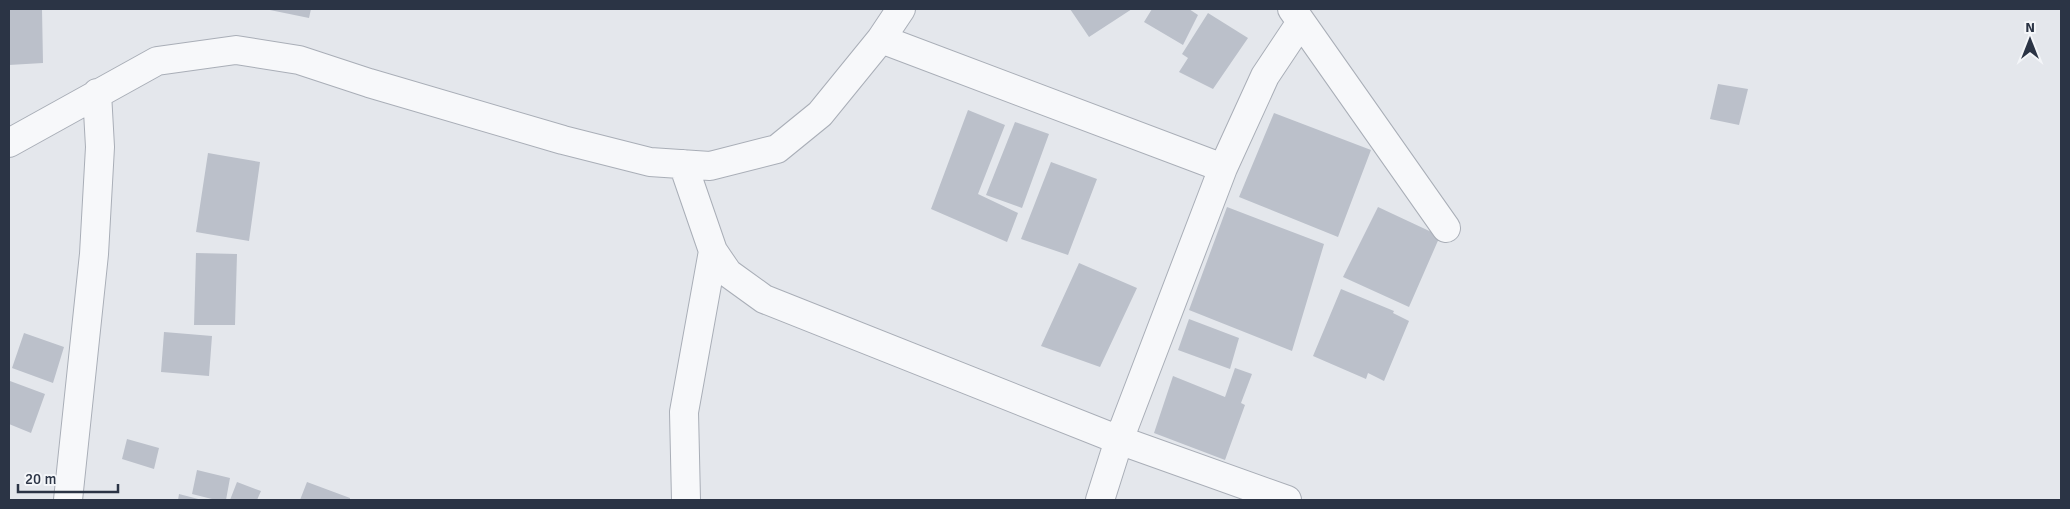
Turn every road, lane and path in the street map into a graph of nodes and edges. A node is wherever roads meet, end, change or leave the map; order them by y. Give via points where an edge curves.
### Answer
1 (901, 9) edge
2 (1297, 16) edge
3 (881, 40) junction
4 (97, 93) junction
5 (9, 143) edge
6 (683, 164) junction
7 (1223, 168) junction
8 (1446, 228) dead end
9 (713, 251) junction
10 (1119, 440) junction
11 (68, 500) edge
12 (686, 500) edge
13 (1100, 500) edge
14 (1287, 500) edge

1 - 3 street
2 - 7 street via 1265,76
2 - 8 street
3 - 6 street via 820,114 777,149 710,166
3 - 7 street
4 - 5 street
4 - 6 street via 157,61 236,50 299,60 564,140 650,162
4 - 11 street via 100,148 94,254
6 - 9 street
7 - 10 street
9 - 10 street via 728,273 764,299
9 - 12 street via 684,412
10 - 13 street
10 - 14 street

